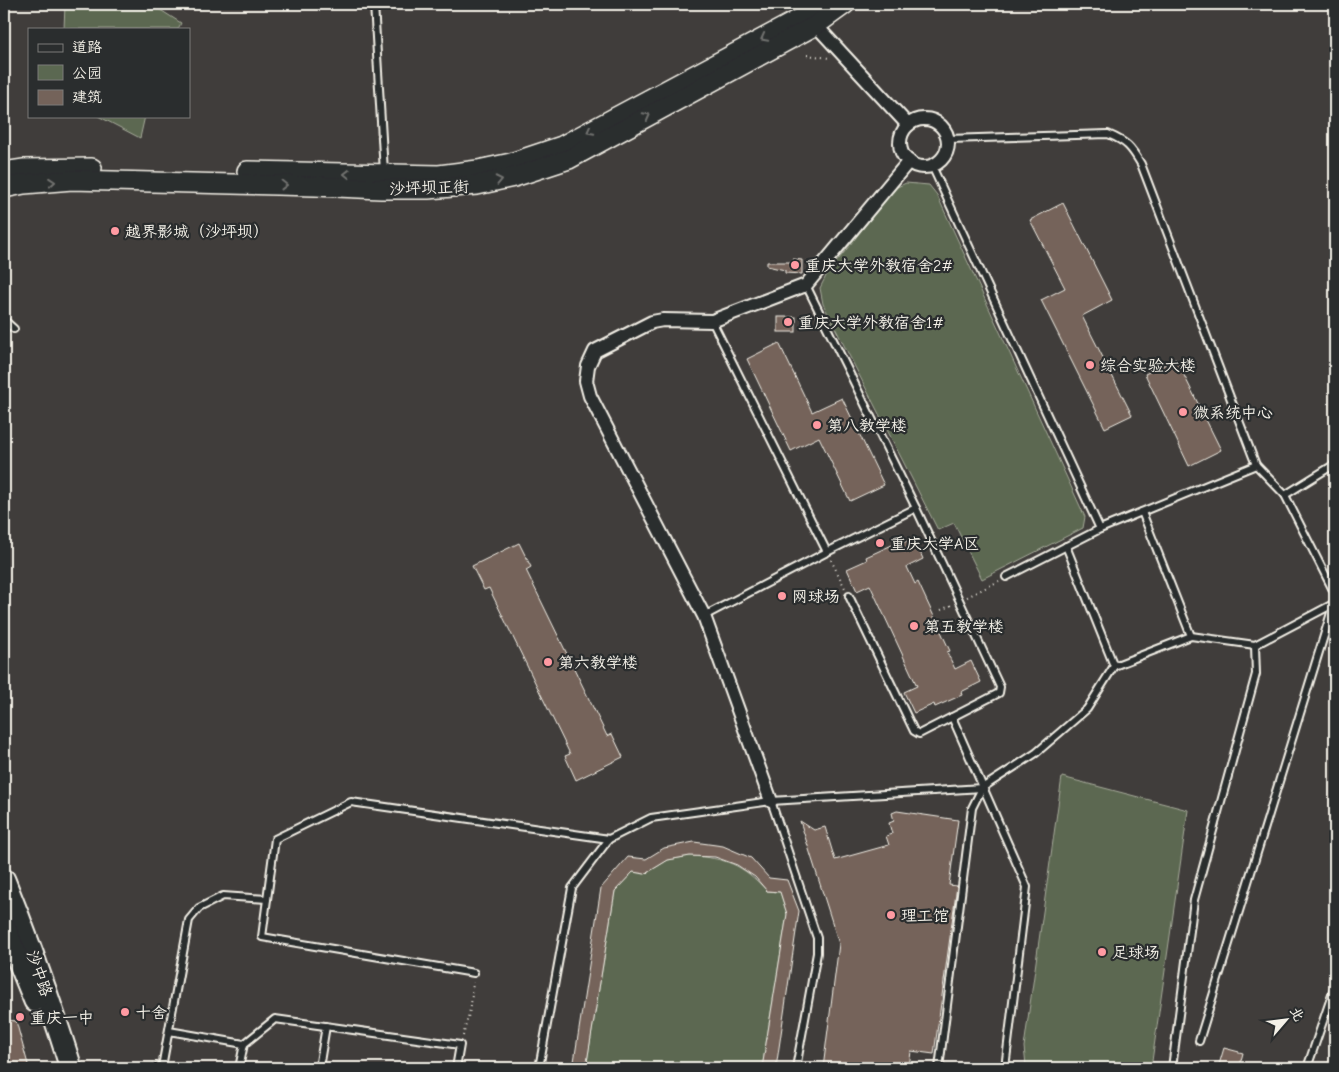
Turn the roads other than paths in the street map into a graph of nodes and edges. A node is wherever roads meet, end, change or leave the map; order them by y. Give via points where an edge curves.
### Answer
1 (374, 4) edge
2 (823, 4) edge
3 (845, 4) edge
4 (812, 20) junction
5 (908, 125) junction
6 (948, 139) junction
7 (908, 161) junction
8 (932, 166) junction
9 (4, 172) edge
10 (384, 174) junction
11 (4, 188) edge
12 (806, 285) junction
13 (4, 320) edge
14 (712, 320) junction
15 (14, 328) dead end
16 (1335, 464) edge
17 (1256, 465) junction
18 (1285, 495) junction
19 (916, 508) junction
20 (1142, 512) junction
21 (1100, 529) junction
22 (1066, 546) junction
23 (827, 552) junction
24 (1006, 578) road end
25 (1335, 594) edge
26 (849, 596) road end
27 (1335, 602) edge
28 (704, 616) junction
29 (1191, 636) junction
30 (1255, 645) junction
31 (1114, 666) junction
32 (952, 718) junction
33 (982, 788) junction
34 (771, 801) junction
35 (609, 839) junction
36 (4, 880) edge
37 (267, 899) junction
38 (4, 925) edge
39 (474, 973) road end
40 (1335, 986) edge
41 (326, 1026) junction
42 (169, 1031) junction
43 (1199, 1041) dead end
44 (244, 1044) junction
45 (56, 1068) edge
46 (71, 1068) edge
47 (155, 1068) edge
48 (240, 1068) edge
49 (319, 1068) edge
50 (456, 1068) edge
51 (538, 1068) edge
52 (796, 1068) edge
53 (939, 1068) edge
54 (1005, 1068) edge
55 (1172, 1068) edge
56 (1307, 1068) edge

1 - 10 lane
2 - 4 main road
3 - 4 main road
4 - 5 street
4 -> 10 main road, 沙坪坝正街 via 562,146 478,170 439,175
11 -> 4 main road, 沙坪坝正街 via 72,180 382,189 477,185 569,159
5 - 6 street via 929,119 942,126
5 - 7 street via 900,139 900,147
6 - 8 street via 945,156
6 - 17 lane via 1108,134 1123,140 1141,164
7 - 8 street via 916,166
7 - 12 street
8 - 21 lane
10 -> 9 main road, 沙坪坝正街 via 73,168
12 - 14 street
12 - 19 lane
13 - 15 lane
14 - 23 lane
14 - 28 street via 652,322 595,351 586,381 590,396
16 - 18 lane
17 - 18 lane
17 - 20 lane
18 - 25 lane
19 - 23 lane
19 - 32 lane via 1000,688 996,696
20 - 21 lane
20 - 29 lane
21 - 22 lane
22 - 24 lane
22 - 31 lane
23 - 28 lane
26 - 32 lane via 914,731 919,734
27 - 30 lane
27 - 43 lane
28 - 34 street
29 - 30 lane
29 - 31 lane
30 - 55 lane via 1256,674 1194,900
31 - 33 lane via 1087,710 1036,753
32 - 33 lane
33 - 34 lane
33 - 53 lane via 972,808
33 - 54 lane via 1026,887
34 - 35 lane via 651,818
34 - 52 lane via 817,938
35 - 37 lane via 351,802 275,839
35 - 51 lane via 572,888
36 - 46 main road, 沙中路
37 - 39 lane via 262,937
37 - 42 lane via 223,896 199,908 189,920
38 - 45 main road, 沙中路 via 32,992
40 - 56 lane
41 - 44 lane via 275,1019
41 - 49 lane
41 - 50 lane via 460,1045
42 - 44 lane
42 - 47 lane via 162,1067
44 - 48 lane

